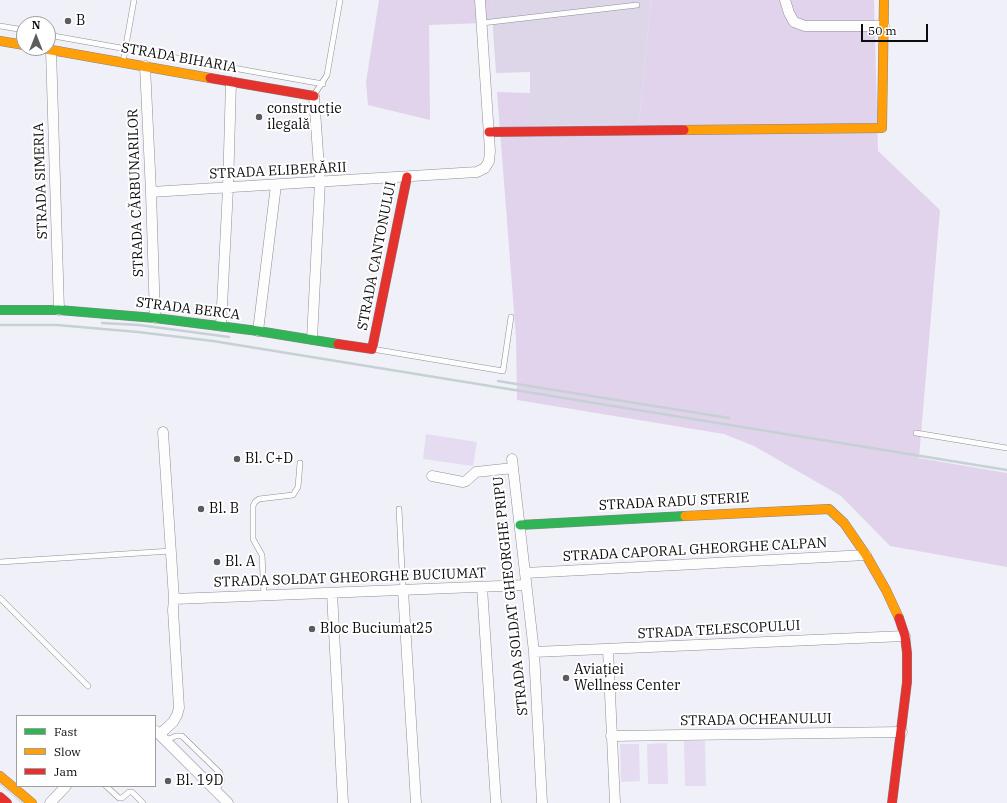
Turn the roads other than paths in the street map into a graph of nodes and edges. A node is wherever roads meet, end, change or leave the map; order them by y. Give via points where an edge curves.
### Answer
1 (134, 0) edge
2 (333, 0) edge
3 (480, 0) edge
4 (785, 0) edge
5 (884, 0) edge
6 (340, 1) edge
7 (637, 6) dead end
8 (482, 22) junction
9 (0, 26) edge
10 (884, 26) junction
11 (16, 29) edge
12 (56, 35) edge
13 (0, 41) edge
14 (16, 44) edge
15 (126, 48) junction
16 (56, 51) edge
17 (51, 56) edge
18 (123, 63) junction
19 (145, 66) junction
20 (231, 82) junction
21 (323, 84) junction
22 (314, 96) junction
23 (489, 132) junction
24 (407, 177) junction
25 (320, 182) junction
26 (276, 185) junction
27 (228, 188) junction
28 (151, 192) junction
29 (0, 310) edge
30 (59, 310) junction
31 (511, 317) dead end
32 (155, 318) junction
33 (221, 326) junction
34 (258, 331) junction
35 (312, 339) junction
36 (372, 349) junction
37 (163, 432) dead end
38 (916, 433) dead end
39 (1007, 448) edge
40 (300, 463) dead end
41 (432, 476) dead end
42 (399, 509) dead end
43 (520, 525) junction
44 (171, 551) junction
45 (866, 554) junction
46 (0, 562) edge
47 (525, 573) junction
48 (526, 585) junction
49 (482, 587) junction
50 (403, 590) junction
51 (332, 593) junction
52 (264, 596) junction
53 (0, 598) edge
54 (174, 599) junction
55 (904, 636) junction
56 (608, 649) junction
57 (534, 652) junction
58 (88, 686) dead end
59 (902, 732) junction
60 (160, 735) edge
61 (611, 736) junction
62 (0, 776) edge
63 (65, 787) edge
64 (107, 787) edge
65 (216, 792) junction
66 (0, 797) edge
67 (7, 803) edge
68 (32, 803) edge
69 (50, 803) edge
70 (143, 803) edge
71 (228, 803) edge
72 (343, 803) edge
73 (416, 803) edge
74 (496, 803) edge
75 (542, 803) edge
76 (615, 803) edge
77 (892, 803) edge

1 - 15 lane
2 - 6 lane
3 - 8 street, STRADA CANTONULUI
4 - 10 street via 794,22 805,26
5 - 10 street
6 - 21 lane via 327,75
7 - 8 lane
8 - 23 street, STRADA CANTONULUI
9 - 11 lane
10 - 23 street via 882,128
12 - 15 lane
13 - 14 street
15 - 18 lane
15 - 21 lane
16 - 18 street, STRADA BIHARIA
17 - 30 street, STRADA SIMERIA
18 - 19 street, STRADA BIHARIA
19 - 20 street, STRADA BIHARIA
19 - 28 street, STRADA CĂRBUNARILOR
20 - 22 street, STRADA BIHARIA
20 - 27 street
21 - 22 lane
22 - 25 street
23 - 24 street, STRADA CANTONULUI via 489,161 485,168 478,172
24 - 25 street, STRADA ELIBERĂRII
24 - 36 street, STRADA CANTONULUI
25 - 26 street, STRADA ELIBERĂRII
25 - 35 street
26 - 27 street, STRADA ELIBERĂRII
26 - 34 street
27 - 28 street, STRADA ELIBERĂRII
27 - 33 street
28 - 32 street, STRADA CĂRBUNARILOR
29 - 30 street, STRADA BERCA
30 - 32 street, STRADA BERCA
31 - 36 lane via 503,371
32 - 33 street, STRADA BERCA
33 - 34 street, STRADA BERCA
34 - 35 street, STRADA BERCA
35 - 36 street, STRADA BERCA
37 - 44 street
38 - 39 lane
40 - 52 lane via 298,487 292,495 259,499 255,502 254,539 262,555
41 - 43 street, STRADA SOLDAT GHEORGHE PRIPU via 463,482 476,472 512,463
42 - 50 lane
43 - 45 street, STRADA RADU STERIE via 829,509 839,516
43 - 47 street, STRADA SOLDAT GHEORGHE PRIPU
44 - 46 lane
44 - 54 street
45 - 47 street, STRADA CAPORAL GHEORGHE CALPAN
45 - 55 street via 898,615
47 - 48 street, STRADA SOLDAT GHEORGHE PRIPU
48 - 49 street, STRADA SOLDAT GHEORGHE BUCIUMAT
48 - 57 street, STRADA SOLDAT GHEORGHE PRIPU
49 - 50 street, STRADA SOLDAT GHEORGHE BUCIUMAT
49 - 74 street
50 - 51 street, STRADA SOLDAT GHEORGHE BUCIUMAT
50 - 73 street
51 - 52 street, STRADA SOLDAT GHEORGHE BUCIUMAT
51 - 72 street
52 - 54 street, STRADA SOLDAT GHEORGHE BUCIUMAT
53 - 58 lane
54 - 60 street via 179,708 173,722
55 - 56 street, STRADA TELESCOPULUI
55 - 59 street via 908,674
56 - 57 street, STRADA TELESCOPULUI
56 - 61 street
57 - 75 street, STRADA SOLDAT GHEORGHE PRIPU
59 - 61 street, STRADA OCHEANULUI
59 - 77 street
60 - 65 street
60 - 65 lane via 182,736 220,773 222,780
61 - 76 street
62 - 68 street
63 - 69 street
64 - 70 lane via 119,798 132,792
65 - 71 street
66 - 67 street

